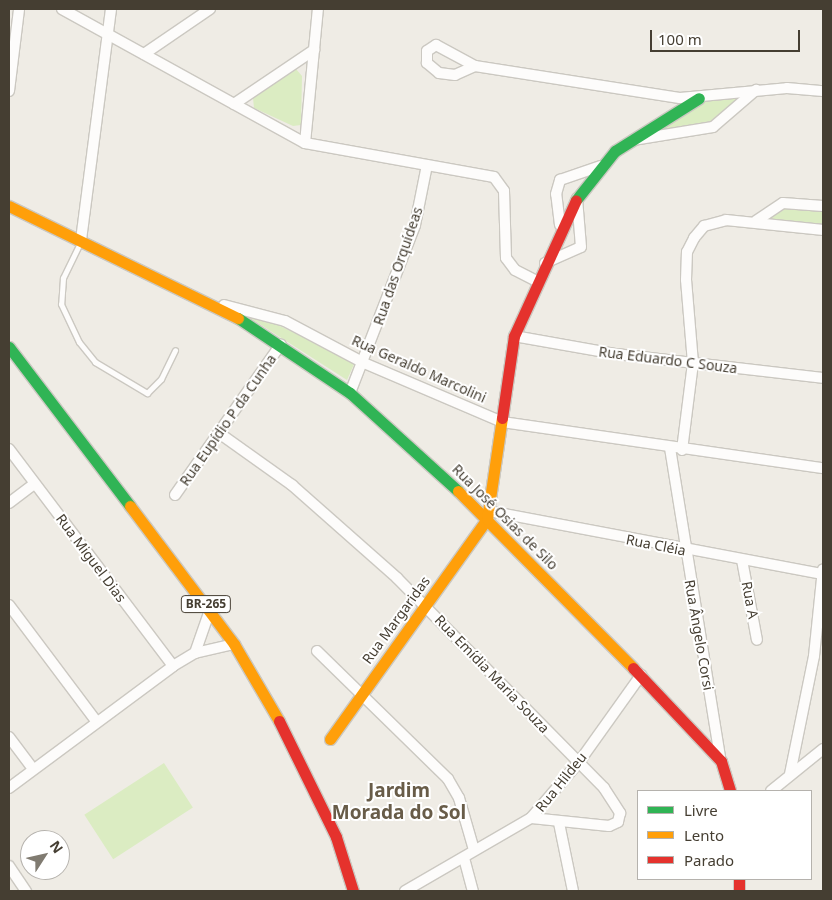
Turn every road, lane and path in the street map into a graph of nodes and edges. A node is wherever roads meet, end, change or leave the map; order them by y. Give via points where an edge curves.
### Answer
1 (19, 9) edge
2 (62, 9) edge
3 (112, 9) edge
4 (210, 9) edge
5 (318, 9) edge
6 (108, 34) junction
7 (314, 50) junction
8 (144, 54) junction
9 (475, 66) dead end
10 (756, 90) junction
11 (9, 91) edge
12 (823, 92) edge
13 (699, 98) junction
14 (234, 104) junction
15 (629, 140) junction
16 (305, 143) junction
17 (427, 166) junction
18 (601, 166) junction
19 (577, 198) junction
20 (9, 206) edge
21 (823, 206) edge
22 (28, 215) junction
23 (9, 216) edge
24 (756, 221) junction
25 (560, 225) junction
26 (823, 230) edge
27 (81, 240) junction
28 (545, 263) junction
29 (535, 280) junction
30 (218, 304) junction
31 (513, 338) junction
32 (281, 344) junction
33 (9, 347) edge
34 (175, 350) dead end
35 (693, 363) junction
36 (364, 364) junction
37 (823, 378) edge
38 (350, 392) junction
39 (502, 422) junction
40 (219, 433) junction
41 (670, 448) junction
42 (9, 449) edge
43 (682, 450) junction
44 (823, 468) edge
45 (34, 484) junction
46 (174, 495) dead end
47 (9, 503) edge
48 (488, 515) junction
49 (685, 551) junction
50 (742, 560) junction
51 (823, 569) edge
52 (823, 574) edge
53 (823, 590) edge
54 (9, 605) edge
55 (426, 606) junction
56 (210, 610) junction
57 (757, 640) dead end
58 (234, 644) junction
59 (317, 651) dead end
60 (195, 653) junction
61 (173, 666) junction
62 (641, 675) junction
63 (363, 693) junction
64 (97, 722) junction
65 (9, 737) edge
66 (330, 739) dead end
67 (823, 749) edge
68 (721, 761) junction
69 (579, 762) junction
70 (33, 769) junction
71 (790, 774) junction
72 (9, 788) edge
73 (730, 790) edge
74 (772, 790) edge
75 (531, 818) junction
76 (559, 823) junction
77 (474, 850) junction
78 (464, 858) junction
79 (9, 866) edge
80 (24, 887) edge
81 (353, 891) edge
82 (405, 891) edge
83 (473, 891) edge
84 (573, 891) edge

1 - 11 street
2 - 6 street
3 - 6 street
4 - 8 street
5 - 7 street
6 - 8 street
6 - 27 street
7 - 14 street
7 - 16 street
8 - 14 street
9 - 13 street
10 - 12 street
10 - 13 street
10 - 15 street via 713,127
13 - 15 main road
14 - 16 street
15 - 18 main road
16 - 17 street
17 - 29 street via 499,180 505,198 506,258 515,270
17 - 36 street, Rua das Orquídeas via 415,225
18 - 19 main road
18 - 25 street via 560,180 556,194
19 - 25 main road
19 - 28 street via 581,246
20 - 22 main road, Rua Geraldo Marcolini
21 - 24 street via 783,203
22 - 23 main road, Rua Geraldo Marcolini
22 - 27 main road, Rua Geraldo Marcolini
24 - 26 street
24 - 35 street via 726,220 704,226 687,252
25 - 28 main road
27 - 30 main road, Rua Geraldo Marcolini
27 - 34 lane via 63,278 62,304 79,342 95,362 148,393 161,380
28 - 29 main road
29 - 31 main road
30 - 32 main road, Rua José Osias de Silo
30 - 36 street, Rua Geraldo Marcolini via 285,321
31 - 35 street, Rua Eduardo C Souza
31 - 39 main road
32 - 38 main road, Rua José Osias de Silo
32 - 40 street, Rua Eupídio P da Cunha
33 - 56 main road, BR-265
35 - 37 street, Rua Eduardo C Souza
35 - 43 street
36 - 38 street, Rua das Orquídeas
36 - 39 street, Rua Geraldo Marcolini
38 - 48 main road, Rua José Osias de Silo
39 - 41 street, Rua Geraldo Marcolini
39 - 48 main road
40 - 46 street, Rua Eupídio P da Cunha
40 - 55 street, Rua Emídia Maria Souza via 292,485
41 - 43 street, Rua Geraldo Marcolini
41 - 49 street, Rua Ângelo Corsi
42 - 45 street, Rua Miguel Dias
43 - 44 street, Rua Geraldo Marcolini
45 - 47 street
45 - 61 street, Rua Miguel Dias
48 - 49 street, Rua Cléia
48 - 55 main road, Rua Margaridas
48 - 62 main road, Rua José Osias de Silo
49 - 50 street, Rua Cléia
49 - 68 street, Rua Ângelo Corsi
50 - 52 street, Rua Cléia
50 - 57 street, Rua A
51 - 52 street
52 - 53 street
53 - 71 street via 814,656
54 - 64 street
55 - 63 main road, Rua Margaridas
55 - 69 street, Rua Emídia Maria Souza
56 - 58 main road, BR-265
56 - 60 street
58 - 60 street
58 - 81 main road, BR-265 via 301,759 336,836
59 - 63 street
60 - 61 street
61 - 64 street
62 - 68 main road, Rua José Osias de Silo
62 - 69 street, Rua Hildeu
63 - 66 main road, Rua Margaridas
63 - 77 street via 455,789
64 - 70 street
65 - 70 street
67 - 71 street
68 - 73 main road, Rua José Osias de Silo
69 - 75 street, Rua Hildeu
69 - 76 street, Rua Emídia Maria Souza via 619,808 618,822 609,826
70 - 72 street
71 - 74 street
75 - 76 street
75 - 77 street, Rua Hildeu
76 - 84 street
77 - 78 street, Rua Hildeu
78 - 82 street, Rua Hildeu
78 - 83 street
79 - 80 street

